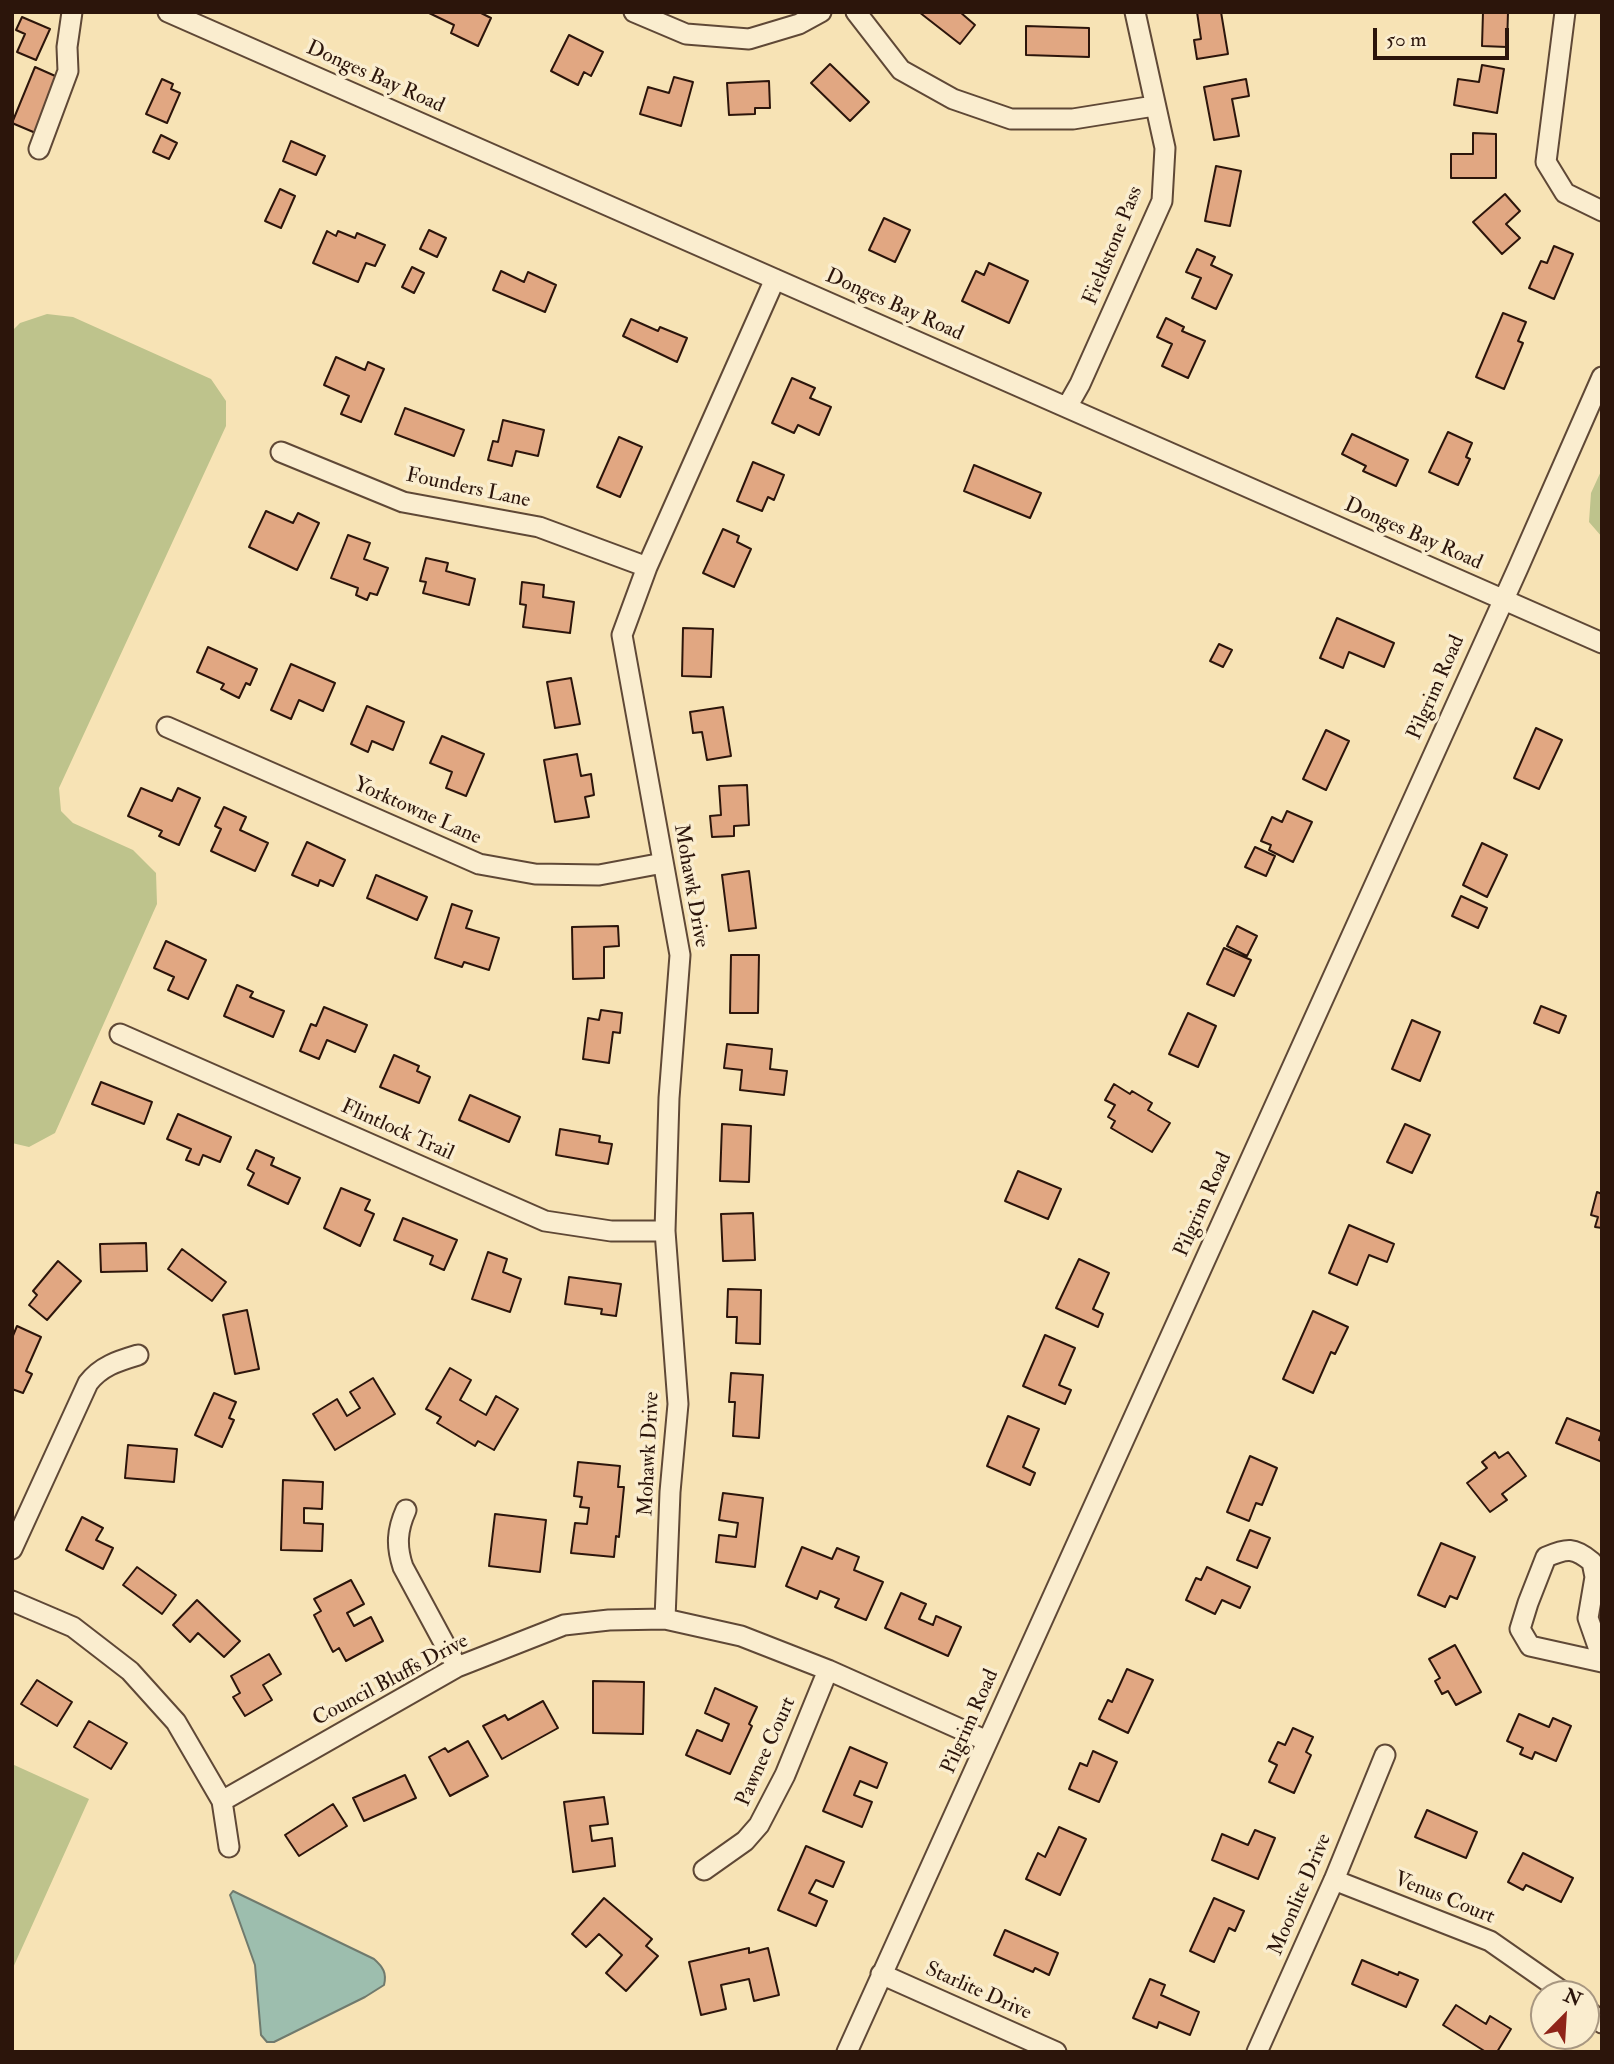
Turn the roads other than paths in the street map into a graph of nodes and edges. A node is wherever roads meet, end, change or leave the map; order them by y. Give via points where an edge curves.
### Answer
1 (72, 12) edge
2 (169, 12) edge
3 (634, 12) edge
4 (821, 12) edge
5 (856, 12) edge
6 (1135, 12) edge
7 (1564, 12) edge
8 (1154, 106) junction
9 (39, 149) dead end
10 (1602, 211) edge
11 (775, 279) junction
12 (1602, 377) edge
13 (1067, 407) junction
14 (281, 452) dead end
15 (647, 567) junction
16 (1503, 599) junction
17 (1602, 643) edge
18 (167, 727) dead end
19 (663, 863) junction
20 (120, 1034) dead end
21 (666, 1231) junction
22 (138, 1355) dead end
23 (406, 1510) dead end
24 (12, 1549) edge
25 (12, 1601) edge
26 (666, 1619) junction
27 (1602, 1660) edge
28 (457, 1667) junction
29 (828, 1670) junction
30 (987, 1741) junction
31 (1385, 1755) dead end
32 (222, 1801) junction
33 (229, 1847) dead end
34 (704, 1870) dead end
35 (1334, 1880) junction
36 (881, 1974) junction
37 (1546, 1980) edge
38 (847, 2052) edge
39 (1056, 2052) edge
40 (1257, 2052) edge

1 - 9 street via 68,71
2 - 11 street, Donges Bay Road
3 - 4 street via 686,34 749,39 799,24
5 - 8 street via 901,70 953,99 1011,119 1073,120
6 - 8 street, Fieldstone Pass
7 - 10 street via 1546,162 1565,193
8 - 13 street, Fieldstone Pass via 1165,148 1162,201
11 - 13 street, Donges Bay Road
11 - 15 street, Mohawk Drive
12 - 16 street, Pilgrim Road
13 - 16 street, Donges Bay Road
14 - 15 street, Founders Lane via 403,502 539,527
15 - 19 street, Mohawk Drive via 622,635
16 - 17 street, Donges Bay Road
16 - 30 street, Pilgrim Road
18 - 19 street, Yorktowne Lane via 479,864 535,874 599,876
19 - 21 street, Mohawk Drive via 680,955 668,1098
20 - 21 street, Flintlock Trail via 545,1221 611,1231
21 - 26 street, Mohawk Drive via 678,1404
22 - 24 street via 104,1367 88,1383
23 - 28 street via 398,1535 403,1567
25 - 32 street via 73,1627 130,1671 176,1722
26 - 28 street, Council Bluffs Drive via 565,1625
26 - 29 street, Council Bluffs Drive via 741,1636
27 - 27 street via 1588,1618 1595,1577 1592,1562 1578,1551 1562,1550 1546,1558 1520,1629 1530,1646
28 - 32 street, Council Bluffs Drive
29 - 30 street, Council Bluffs Drive
29 - 34 street, Pawnee Court via 759,1825 746,1841
30 - 36 street, Pilgrim Road
31 - 35 street, Moonlite Drive
32 - 33 street
35 - 37 street, Venus Court via 1490,1941
35 - 40 street, Moonlite Drive
36 - 38 street, Pilgrim Road
36 - 39 street, Starlite Drive

